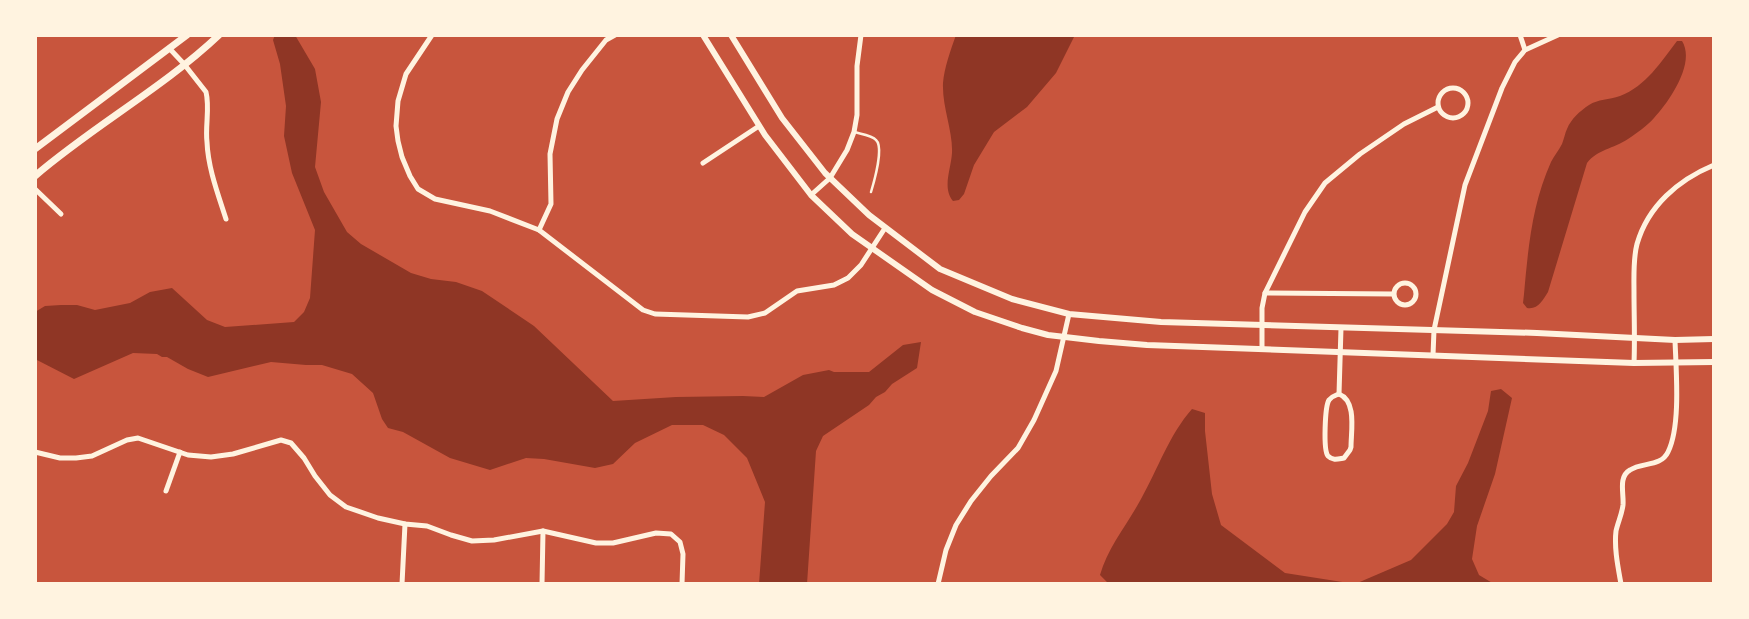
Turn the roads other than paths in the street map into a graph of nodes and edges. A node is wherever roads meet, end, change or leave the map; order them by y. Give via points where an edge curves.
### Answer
1 (187, 35) edge
2 (219, 35) edge
3 (432, 35) edge
4 (615, 35) edge
5 (702, 35) edge
6 (731, 35) edge
7 (860, 35) edge
8 (1520, 35) edge
9 (1558, 35) edge
10 (605, 38) edge
11 (169, 48) junction
12 (1525, 50) junction
13 (184, 64) junction
14 (1438, 107) junction
15 (759, 125) junction
16 (854, 132) junction
17 (35, 149) edge
18 (703, 163) dead end
19 (1714, 165) edge
20 (35, 176) edge
21 (830, 178) junction
22 (35, 189) edge
23 (871, 192) dead end
24 (811, 195) junction
25 (61, 214) dead end
26 (226, 219) dead end
27 (885, 228) junction
28 (539, 230) junction
29 (872, 248) junction
30 (1265, 293) junction
31 (1393, 294) junction
32 (1069, 314) junction
33 (1262, 325) junction
34 (1341, 328) junction
35 (1434, 330) junction
36 (1063, 337) junction
37 (1635, 339) junction
38 (1714, 339) edge
39 (1675, 340) junction
40 (1262, 349) junction
41 (1340, 352) junction
42 (1433, 355) junction
43 (1714, 362) edge
44 (1634, 363) junction
45 (1676, 363) junction
46 (1339, 394) junction
47 (35, 452) edge
48 (180, 452) junction
49 (166, 491) dead end
50 (405, 524) junction
51 (543, 531) junction
52 (402, 584) edge
53 (542, 584) edge
54 (682, 584) edge
55 (938, 584) edge
56 (1621, 584) edge

1 - 11 main road
2 - 13 main road
3 - 28 street via 406,74 398,101 398,141 410,176 418,189 435,199 490,211
4 - 10 street
5 - 15 street
6 - 21 street via 782,118
7 - 16 street
8 - 12 street
9 - 12 street
10 - 28 street via 568,92 557,119 551,153 551,204
11 - 13 street
11 - 17 main road
12 - 35 street via 1502,88 1465,185
13 - 20 main road
13 - 26 street via 208,96 207,148
14 - 14 street via 1444,115 1458,117 1465,112 1467,97 1456,88 1446,90
14 - 30 street via 1404,124 1325,183 1304,212
15 - 18 street
15 - 24 street
16 - 21 street
16 - 23 lane via 879,144
19 - 37 street via 1663,198 1646,220 1634,274
21 - 24 street
21 - 27 street
22 - 25 street
24 - 29 street
27 - 29 street
27 - 32 street via 940,269 1012,299
28 - 29 street via 643,310 655,314 748,317 765,313 797,290 834,285 848,278
29 - 36 street via 932,290 975,312
30 - 31 street
30 - 33 street
31 - 31 street via 1405,306 1416,294 1406,283
32 - 33 street
32 - 36 street
33 - 34 street
33 - 40 street
34 - 35 street
34 - 41 street
35 - 37 street
35 - 42 street
36 - 40 street
36 - 55 street via 1056,371 1034,420 1018,448 990,476 956,525
37 - 39 street
37 - 44 street
38 - 39 street
39 - 45 street
40 - 41 street
41 - 42 street
41 - 46 street
42 - 44 street
43 - 45 street
44 - 45 street
45 - 56 street via 1677,402 1667,456 1630,470 1624,478 1616,540
46 - 46 street via 1330,398 1327,406 1325,451 1334,459 1344,458 1350,450 1350,408
47 - 48 street via 60,458 92,456 138,438
48 - 49 street
48 - 50 street via 211,457 281,440 291,443 330,495 346,507
50 - 51 street via 428,526 472,541
50 - 52 street
51 - 53 street
51 - 54 street via 596,543 671,534 680,542 683,554

